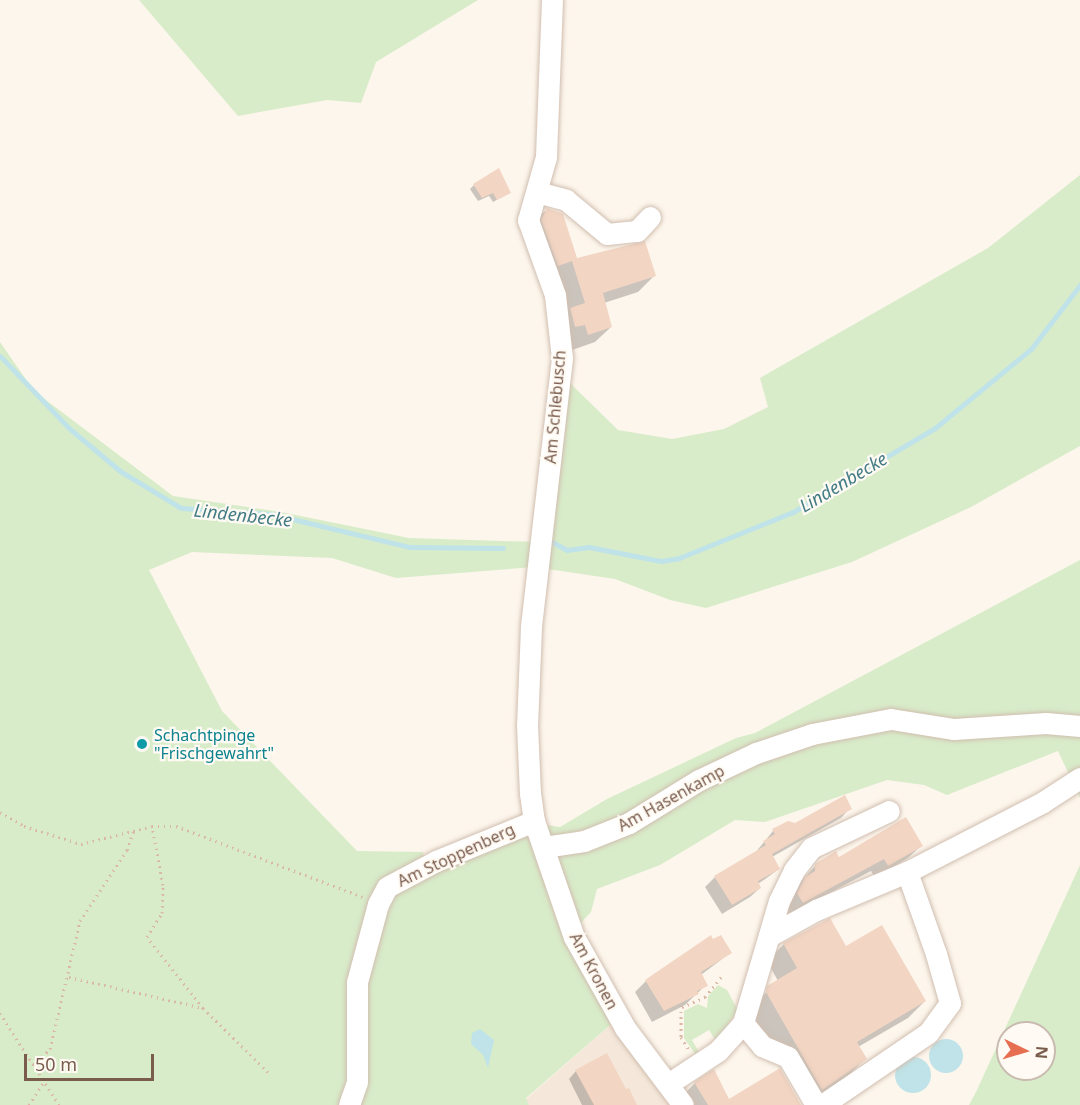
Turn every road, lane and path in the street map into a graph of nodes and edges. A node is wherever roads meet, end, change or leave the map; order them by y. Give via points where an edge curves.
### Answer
1 (552, 0) edge
2 (537, 192) junction
3 (650, 217) dead end
4 (1080, 726) edge
5 (1080, 778) edge
6 (890, 811) dead end
7 (0, 812) edge
8 (534, 821) junction
9 (152, 826) junction
10 (134, 830) junction
11 (544, 847) junction
12 (907, 872) junction
13 (378, 904) junction
14 (770, 936) junction
15 (723, 975) dead end
16 (69, 977) junction
17 (203, 1008) junction
18 (0, 1013) edge
19 (743, 1023) junction
20 (698, 1064) junction
21 (33, 1065) junction
22 (271, 1075) dead end
23 (44, 1082) junction
24 (668, 1084) junction
25 (29, 1105) edge
26 (60, 1105) edge
27 (349, 1105) edge
28 (683, 1105) edge
29 (816, 1105) edge
30 (822, 1105) edge

1 - 2 street, Am Schlebusch via 547,149
2 - 3 street via 566,200 607,234 637,231
2 - 8 street, Am Schlebusch via 529,209 529,231 555,295 562,358 531,627 526,725
4 - 11 street, Am Hasenkamp via 1046,723 954,729 891,719 823,732 756,753 708,775 629,823 584,841
5 - 12 street via 1043,802
6 - 14 street via 811,848 794,870 779,901
7 - 10 path via 24,826 81,844
8 - 11 street, Am Kronen
8 - 13 street, Am Stoppenberg via 400,879 387,887
9 - 10 path
9 - 13 path via 176,826 210,837
9 - 17 path via 163,885 162,913 147,937
10 - 16 path via 127,850 80,921
11 - 24 street, Am Kronen via 574,937 625,1028
12 - 14 street via 825,906
12 - 30 street via 950,1003 928,1033
13 - 27 street, Am Stoppenberg via 357,982 357,1082
14 - 19 street
15 - 20 path via 705,997 681,1006 681,1037
16 - 17 path
16 - 21 path via 50,1049
17 - 22 path
18 - 21 path
19 - 20 street via 718,1051
19 - 29 street via 762,1046 788,1057
20 - 24 street
21 - 23 path
23 - 25 path
23 - 26 path
24 - 28 street, Am Kronen

